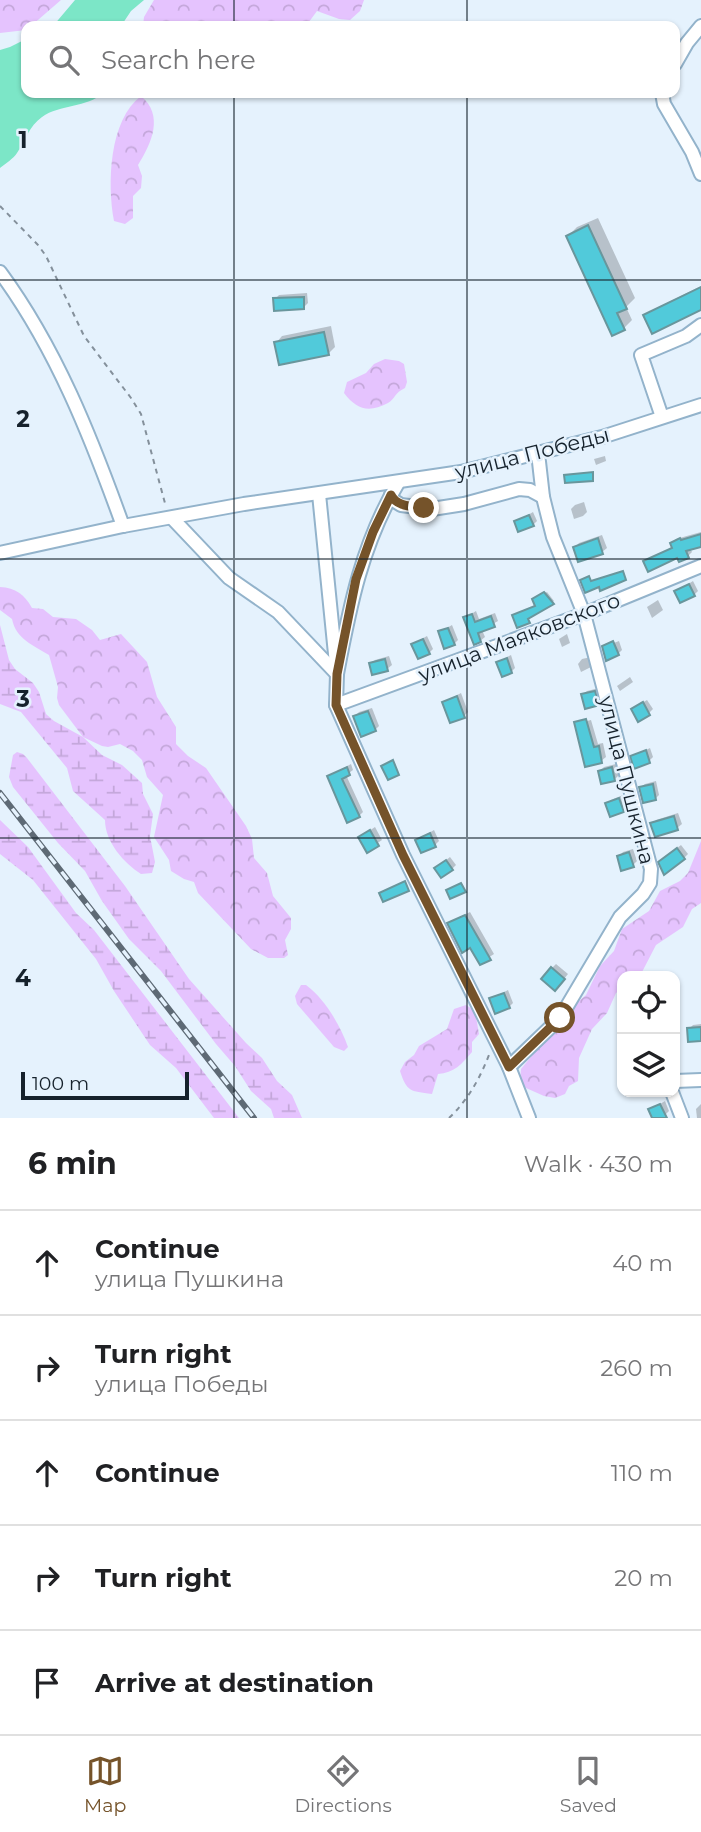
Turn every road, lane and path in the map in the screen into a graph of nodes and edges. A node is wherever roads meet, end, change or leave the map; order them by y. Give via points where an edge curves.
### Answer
1 (701, 26) edge
2 (680, 55) edge
3 (663, 98) edge
4 (701, 174) edge
5 (0, 206) edge
6 (0, 272) edge
7 (701, 325) edge
8 (701, 405) edge
9 (662, 417) junction
10 (538, 453) junction
11 (398, 482) junction
12 (319, 494) junction
13 (391, 495) junction
14 (543, 498) junction
15 (172, 518) junction
16 (123, 526) junction
17 (0, 553) edge
18 (701, 566) edge
19 (584, 614) junction
20 (337, 674) junction
21 (336, 705) junction
22 (495, 1040) junction
23 (509, 1067) junction
24 (701, 1080) edge
25 (680, 1081) edge
26 (674, 1097) edge
27 (449, 1118) edge
28 (529, 1118) edge
29 (682, 1118) edge

1 - 2 street
3 - 4 street
5 - 15 path via 46,256 84,336 141,414
6 - 16 street via 54,358 96,451
7 - 9 street via 641,355
8 - 9 street, улица Победы
9 - 10 street, улица Победы
10 - 11 street, улица Победы
10 - 14 street, улица Пушкина
11 - 12 street, улица Победы
11 - 13 street
12 - 15 street, улица Победы
12 - 20 street
13 - 14 street via 401,505 432,509 519,489 530,489
13 - 20 street via 356,579
14 - 19 street, улица Пушкина via 553,537
15 - 16 street, улица Победы
15 - 20 street via 229,578 278,612
16 - 17 street, улица Победы
18 - 19 street, улица Маяковского
19 - 21 street, улица Маяковского
19 - 23 street, улица Пушкина via 652,869 650,883 620,917 560,1018
20 - 21 street
21 - 22 street via 403,855
22 - 23 street
22 - 27 path via 481,1077
23 - 28 street
24 - 25 street
26 - 29 street

